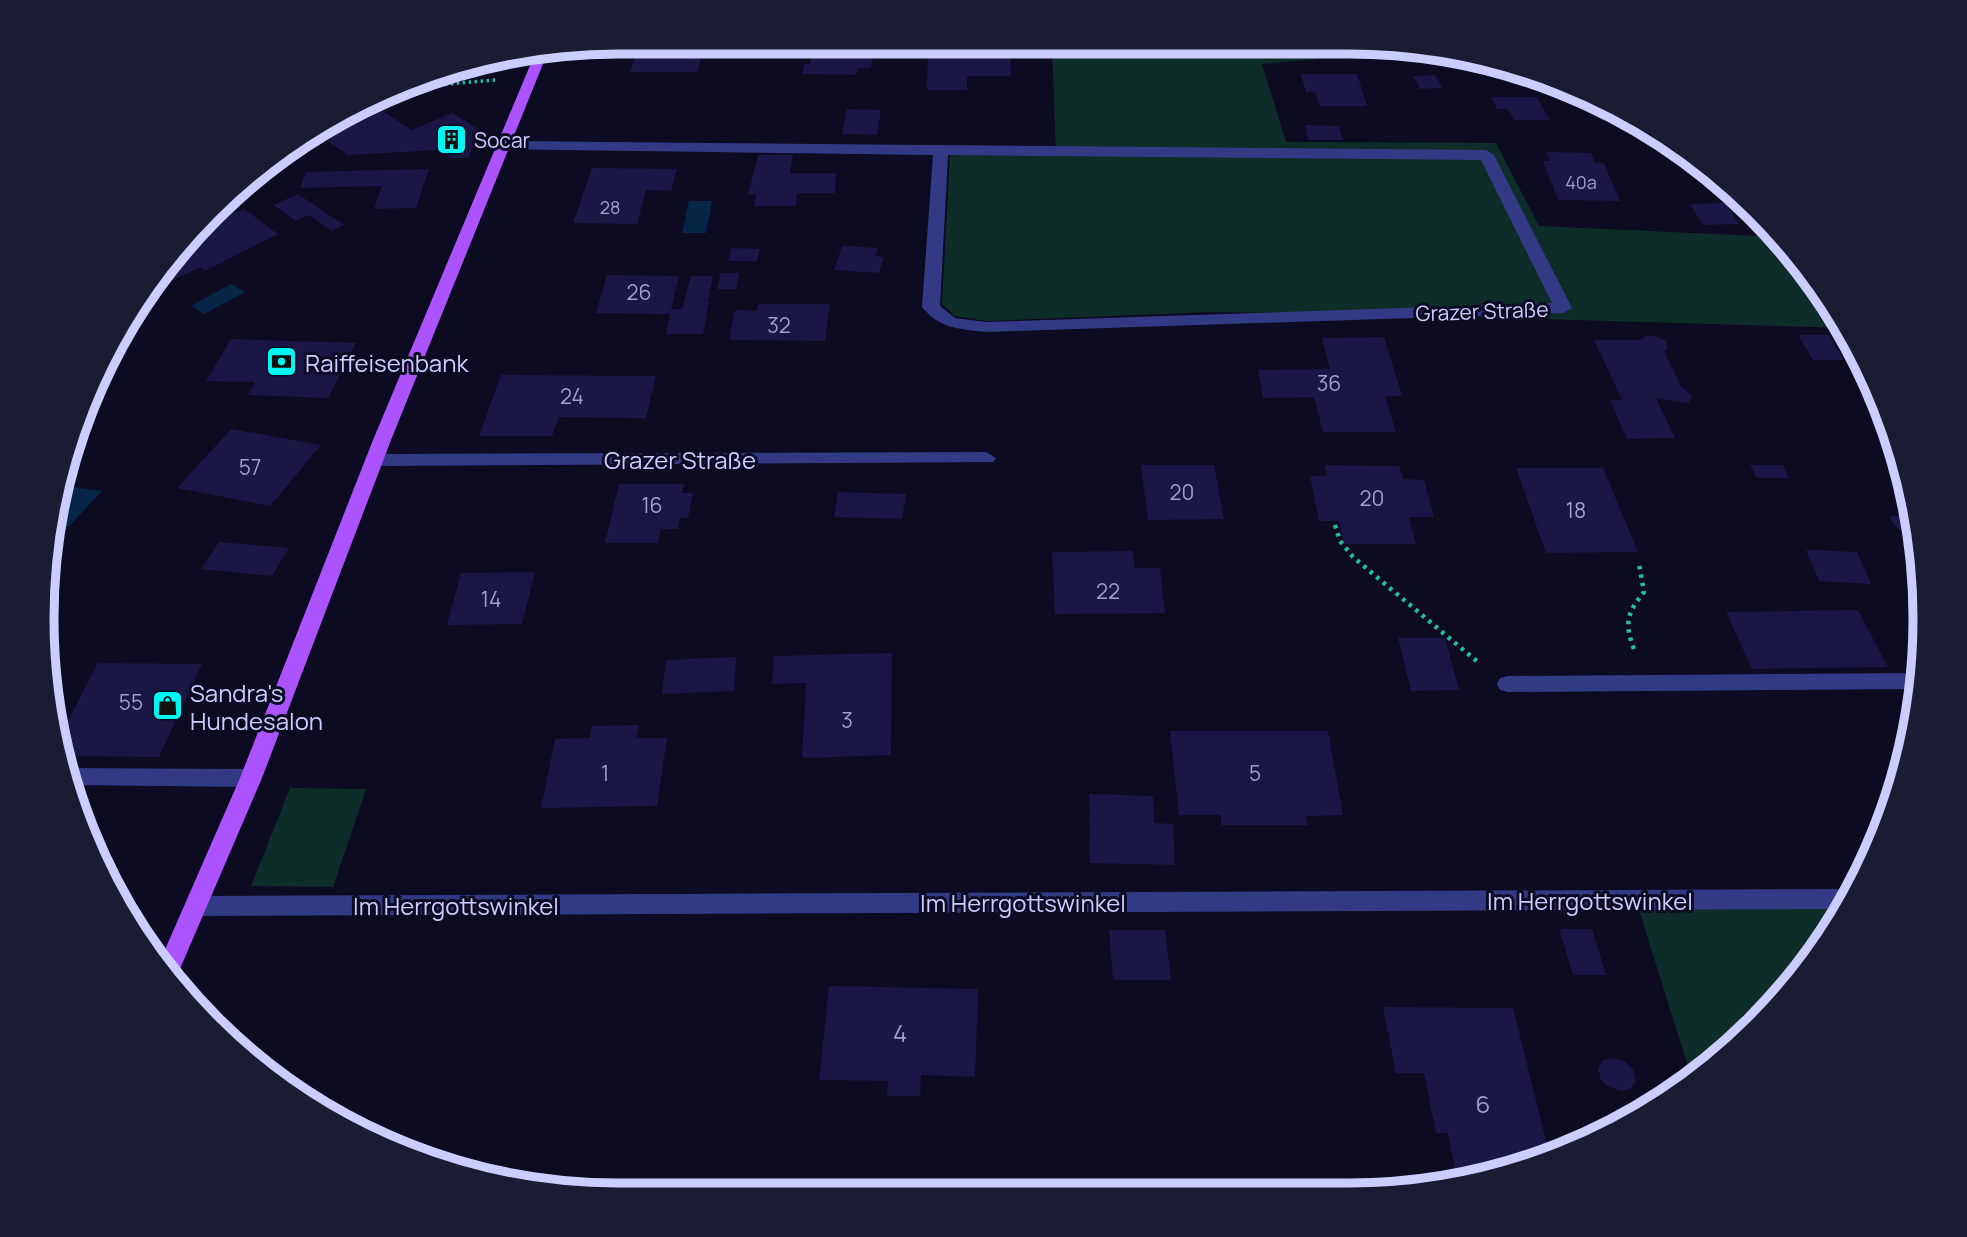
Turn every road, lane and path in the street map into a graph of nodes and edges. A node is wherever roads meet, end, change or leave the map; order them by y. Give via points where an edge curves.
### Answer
1 (539, 60) edge
2 (439, 83) edge
3 (528, 88) junction
4 (502, 146) junction
5 (941, 150) junction
6 (986, 458) dead end
7 (375, 460) junction
8 (1335, 525) dead end
9 (1639, 564) dead end
10 (1909, 681) edge
11 (1647, 683) junction
12 (1508, 684) joint
13 (76, 776) edge
14 (251, 778) junction
15 (1838, 899) edge
16 (197, 906) junction
17 (172, 963) edge

1 - 3 main road
2 - 3 path via 498,80
3 - 4 main road
4 - 5 street, Grazer Straße
4 - 7 main road
5 - 5 street, Grazer Straße via 1486,155 1563,308 986,327 950,323 931,307
6 - 7 street, Grazer Straße
7 - 14 main road
8 - 12 path via 1353,557
9 - 11 path via 1644,592 1626,618
10 - 11 street
11 - 12 street
13 - 14 street
14 - 16 main road
15 - 16 street, Im Herrgottswinkel
16 - 17 main road

